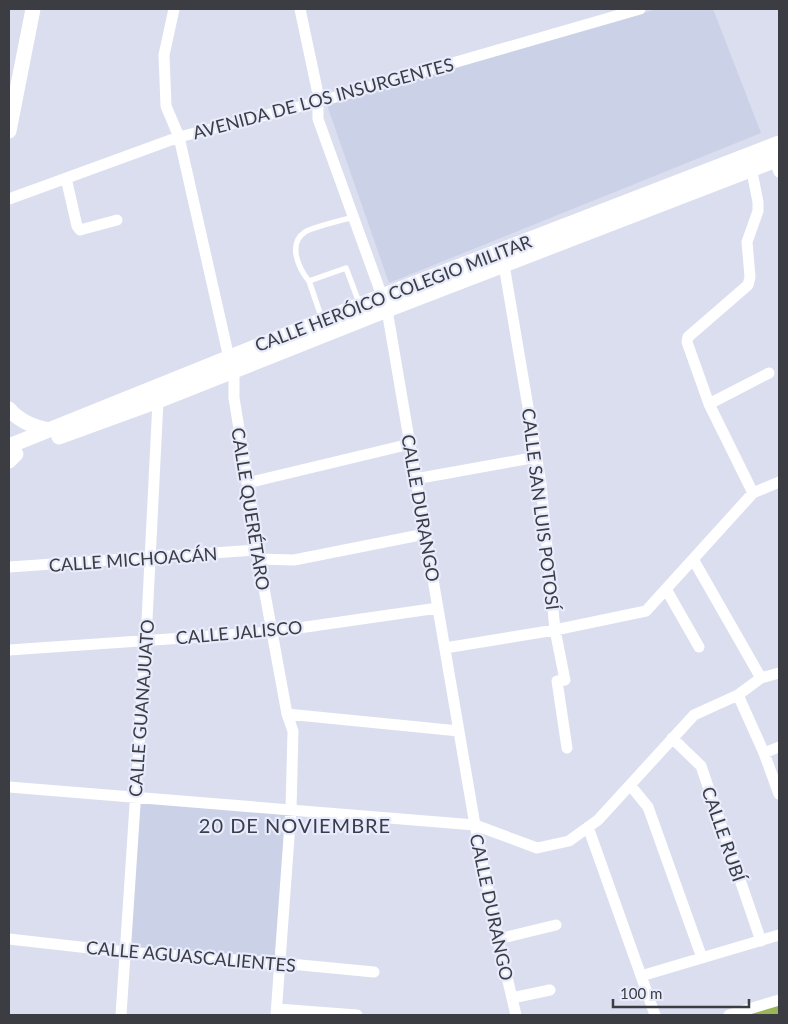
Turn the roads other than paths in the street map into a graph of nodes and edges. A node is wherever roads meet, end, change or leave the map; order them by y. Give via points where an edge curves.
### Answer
1 (33, 9) edge
2 (174, 9) edge
3 (300, 9) edge
4 (640, 9) edge
5 (318, 102) junction
6 (9, 130) edge
7 (179, 137) junction
8 (779, 143) edge
9 (748, 155) junction
10 (778, 164) edge
11 (752, 170) junction
12 (66, 178) junction
13 (9, 199) edge
14 (629, 209) junction
15 (354, 217) junction
16 (117, 220) dead end
17 (521, 251) junction
18 (504, 265) junction
19 (309, 281) junction
20 (384, 303) junction
21 (360, 304) junction
22 (322, 320) junction
23 (231, 365) junction
24 (770, 373) dead end
25 (158, 401) junction
26 (709, 404) junction
27 (9, 409) edge
28 (59, 430) junction
29 (410, 444) junction
30 (11, 454) edge
31 (537, 458) junction
32 (415, 479) junction
33 (779, 482) edge
34 (247, 483) junction
35 (753, 493) junction
36 (425, 534) junction
37 (258, 554) junction
38 (150, 557) junction
39 (693, 559) junction
40 (9, 568) edge
41 (666, 588) junction
42 (438, 608) junction
43 (556, 630) junction
44 (271, 632) junction
45 (146, 640) junction
46 (699, 647) dead end
47 (445, 648) junction
48 (9, 650) edge
49 (779, 674) edge
50 (761, 678) junction
51 (738, 695) junction
52 (287, 714) junction
53 (459, 731) junction
54 (672, 738) junction
55 (779, 747) edge
56 (567, 748) dead end
57 (764, 753) junction
58 (630, 785) junction
59 (9, 787) edge
60 (779, 794) edge
61 (136, 797) junction
62 (290, 810) junction
63 (475, 825) junction
64 (588, 827) junction
65 (556, 925) dead end
66 (779, 935) edge
67 (9, 938) edge
68 (498, 939) junction
69 (761, 940) junction
70 (125, 952) junction
71 (702, 958) junction
72 (280, 963) junction
73 (374, 972) dead end
74 (641, 976) junction
75 (550, 990) dead end
76 (512, 998) junction
77 (779, 1000) edge
78 (276, 1012) edge
79 (121, 1015) edge
80 (357, 1015) edge
81 (516, 1015) edge
82 (655, 1015) edge
83 (729, 1015) edge

1 - 6 main road
2 - 7 street, CALLE QUERÉTARO via 164,55 166,106
3 - 5 street, CALLE DURANGO
4 - 5 street, AVENIDA DE LOS INSURGENTES
5 - 7 street, AVENIDA DE LOS INSURGENTES
5 - 15 street, CALLE DURANGO via 318,119
7 - 12 street, AVENIDA DE LOS INSURGENTES
7 - 23 street, CALLE QUERÉTARO
8 - 9 main road, CALLE HERÓICO COLEGIO MILITAR
9 - 11 street
9 - 14 main road, CALLE HERÓICO COLEGIO MILITAR
10 - 11 main road, CALLE HERÓICO COLEGIO MILITAR
11 - 14 main road, CALLE HERÓICO COLEGIO MILITAR
11 - 26 street via 758,211 747,242 748,285 688,337 687,342
12 - 13 street, AVENIDA DE LOS INSURGENTES
12 - 16 street via 80,230
14 - 17 main road, CALLE HERÓICO COLEGIO MILITAR
15 - 19 lane via 305,232 298,239 295,246 298,262
15 - 20 street, CALLE DURANGO
17 - 18 main road, CALLE HERÓICO COLEGIO MILITAR
17 - 20 main road, CALLE HERÓICO COLEGIO MILITAR
18 - 20 main road, CALLE HERÓICO COLEGIO MILITAR
18 - 31 street, CALLE SAN LUIS POTOSÍ
19 - 21 lane via 346,268
19 - 22 lane
20 - 21 main road, CALLE HERÓICO COLEGIO MILITAR
20 - 23 main road, CALLE HERÓICO COLEGIO MILITAR
20 - 29 street, CALLE DURANGO
21 - 22 main road, CALLE HERÓICO COLEGIO MILITAR
22 - 23 main road, CALLE HERÓICO COLEGIO MILITAR
23 - 25 main road, CALLE HERÓICO COLEGIO MILITAR
23 - 28 main road, CALLE HERÓICO COLEGIO MILITAR
23 - 34 street, CALLE QUERÉTARO
24 - 26 street
25 - 28 main road, CALLE HERÓICO COLEGIO MILITAR
25 - 38 street, CALLE GUANAJUATO
26 - 35 street
27 - 28 main road via 36,427
28 - 30 main road, CALLE HERÓICO COLEGIO MILITAR
29 - 32 street, CALLE DURANGO
29 - 34 street
31 - 32 street
31 - 43 street, CALLE SAN LUIS POTOSÍ
32 - 36 street, CALLE DURANGO
33 - 35 street
34 - 37 street, CALLE QUERÉTARO
35 - 39 street
36 - 37 street, CALLE MICHOACÁN via 294,560
36 - 42 street, CALLE DURANGO
37 - 38 street, CALLE MICHOACÁN
37 - 44 street, CALLE QUERÉTARO
38 - 40 street, CALLE MICHOACÁN
38 - 45 street, CALLE GUANAJUATO
39 - 41 street
39 - 50 street
41 - 43 street via 646,611
41 - 46 street
42 - 44 street, CALLE JALISCO
42 - 47 street, CALLE DURANGO
43 - 47 street
43 - 56 street, CALLE SAN LUIS POTOSÍ via 564,680 557,682
44 - 45 street, CALLE JALISCO
44 - 52 street, CALLE QUERÉTARO
45 - 48 street, CALLE JALISCO
45 - 61 street, CALLE GUANAJUATO
47 - 53 street, CALLE DURANGO
49 - 50 street
50 - 51 street
51 - 54 street via 694,715
51 - 57 street
52 - 53 street
52 - 62 street, CALLE QUERÉTARO via 293,731
53 - 63 street, CALLE DURANGO
54 - 58 street
54 - 69 street, CALLE RUBÍ via 701,766
55 - 57 street
57 - 60 street
58 - 64 street
58 - 71 street via 648,807
59 - 61 street
61 - 62 street
61 - 70 street, CALLE GUANAJUATO
62 - 63 street
62 - 72 street, CALLE QUERÉTARO
63 - 64 street via 537,848 569,841
63 - 68 street, CALLE DURANGO
64 - 74 street
65 - 68 street
66 - 69 street
67 - 70 street, CALLE AGUASCALIENTES
68 - 76 street, CALLE DURANGO
69 - 71 street
70 - 72 street, CALLE AGUASCALIENTES
70 - 79 street, CALLE GUANAJUATO
71 - 74 street
72 - 73 street, CALLE AGUASCALIENTES
72 - 78 street, CALLE QUERÉTARO
74 - 82 street
75 - 76 street
76 - 81 street, CALLE DURANGO
77 - 83 street
78 - 80 street

